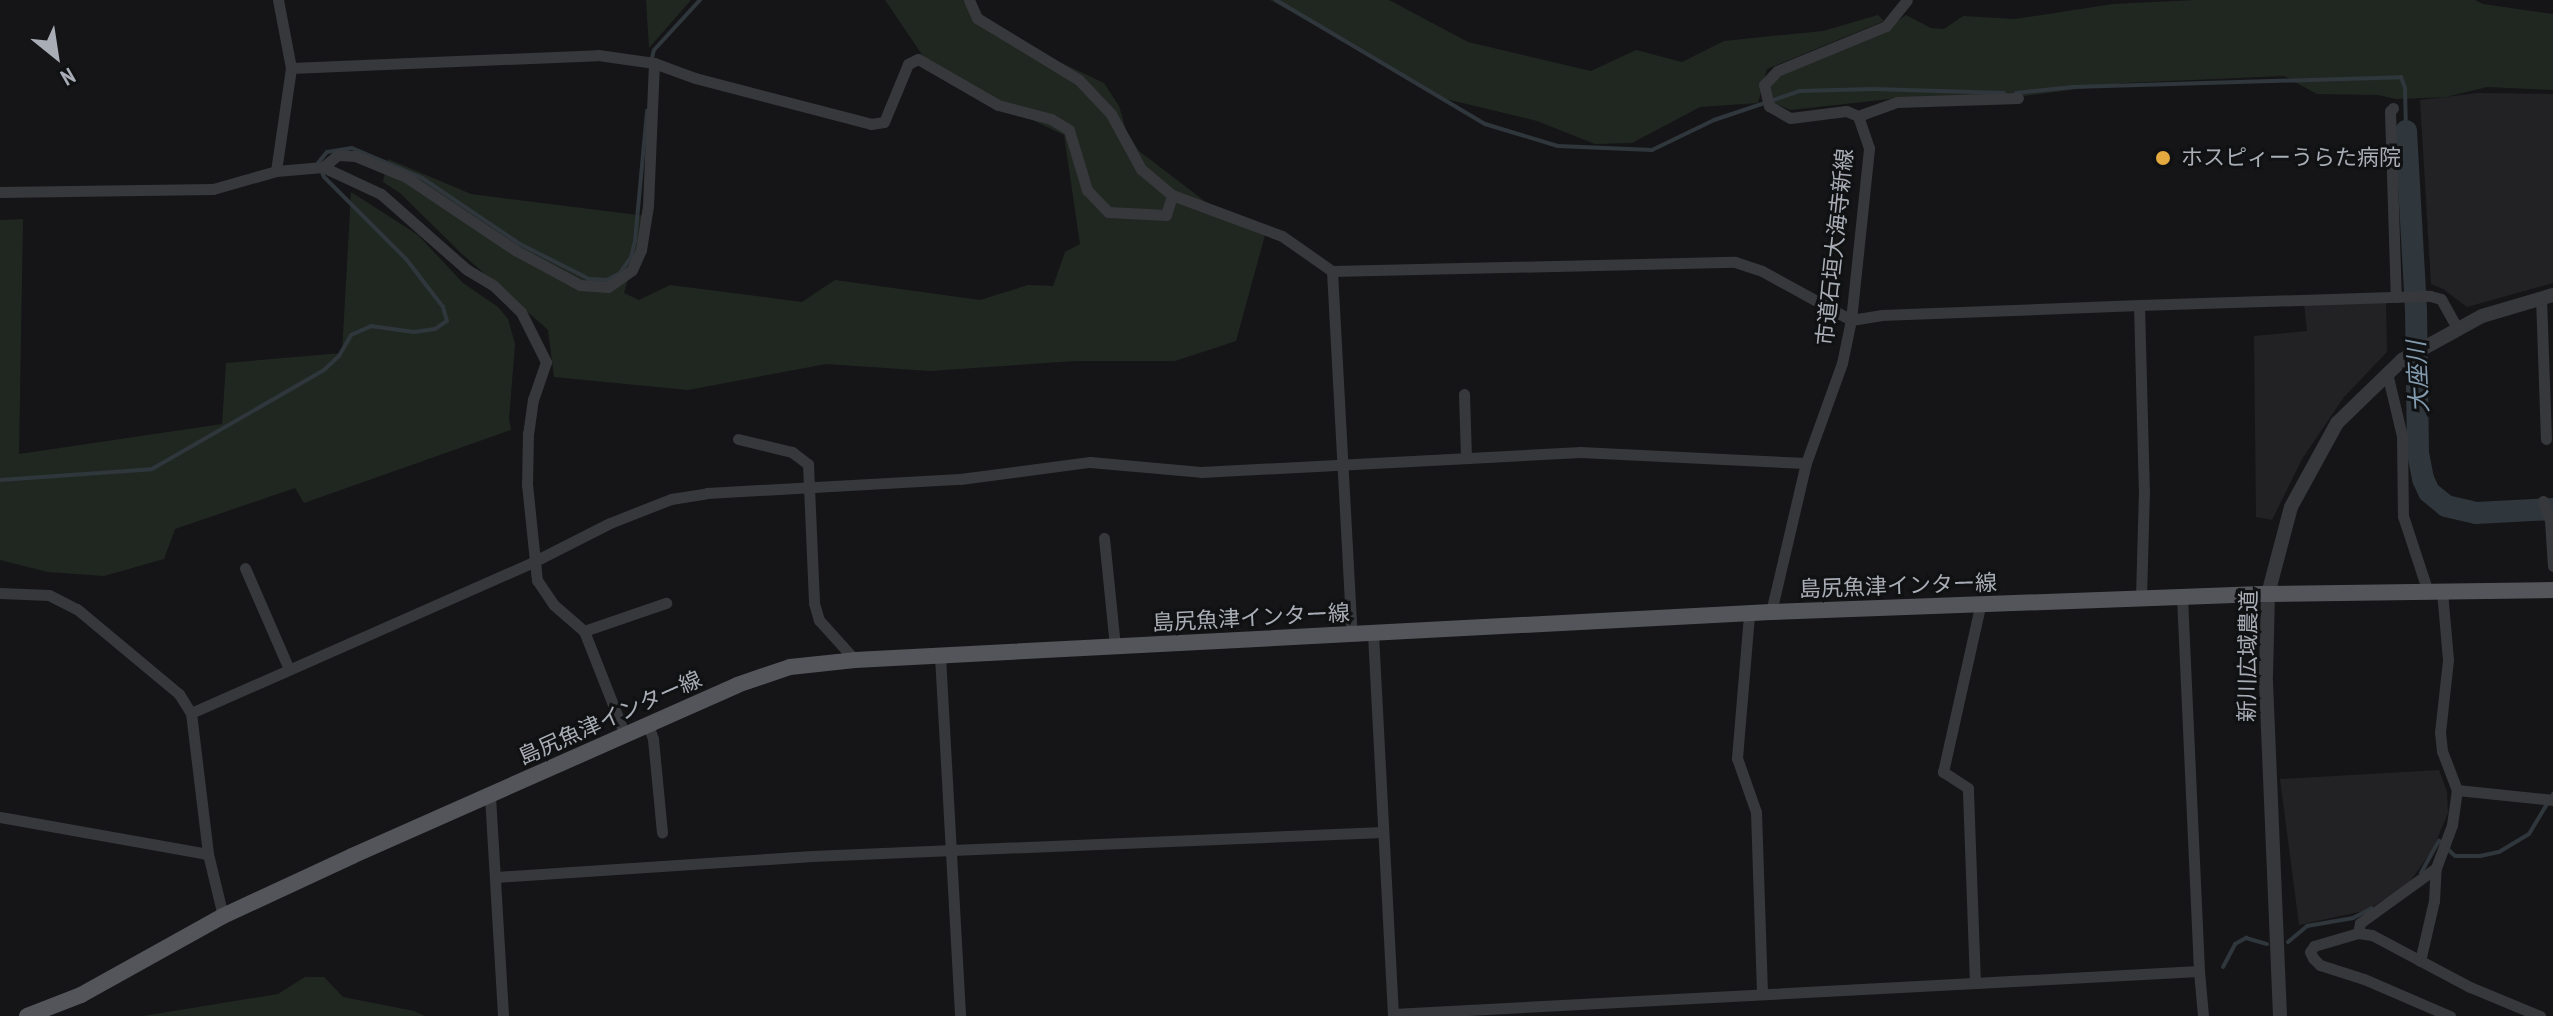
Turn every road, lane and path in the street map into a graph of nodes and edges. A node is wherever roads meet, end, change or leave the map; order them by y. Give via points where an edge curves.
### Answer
1 (278, 0) edge
2 (969, 0) edge
3 (1907, 0) edge
4 (654, 63) junction
5 (291, 68) junction
6 (2018, 98) dead end
7 (2393, 108) dead end
8 (1858, 116) junction
9 (323, 167) junction
10 (276, 171) junction
11 (0, 192) edge
12 (1172, 195) junction
13 (1332, 271) junction
14 (2547, 296) edge
15 (2398, 297) junction
16 (2139, 305) junction
17 (1851, 320) junction
18 (2457, 328) junction
19 (2387, 373) junction
20 (1464, 394) dead end
21 (738, 439) dead end
22 (2546, 439) dead end
23 (1466, 457) junction
24 (1806, 463) junction
25 (1343, 464) junction
26 (811, 488) junction
27 (2543, 501) dead end
28 (1104, 538) dead end
29 (535, 561) junction
30 (2553, 566) edge
31 (245, 568) dead end
32 (2553, 590) edge
33 (2435, 592) junction
34 (0, 593) edge
35 (2268, 594) junction
36 (2182, 597) junction
37 (2141, 598) junction
38 (666, 603) dead end
39 (1980, 606) junction
40 (1771, 612) junction
41 (1749, 615) junction
42 (584, 631) junction
43 (1373, 634) junction
44 (1352, 635) junction
45 (1115, 647) junction
46 (940, 656) junction
47 (855, 660) junction
48 (289, 669) junction
49 (191, 713) junction
50 (648, 725) junction
51 (625, 735) junction
52 (2457, 790) junction
53 (490, 796) junction
54 (2553, 800) edge
55 (0, 817) edge
56 (1382, 832) junction
57 (662, 833) dead end
58 (949, 852) junction
59 (208, 854) junction
60 (2436, 868) junction
61 (496, 877) junction
62 (223, 916) junction
63 (2358, 933) junction
64 (2420, 961) junction
65 (2199, 971) junction
66 (1975, 983) junction
67 (1762, 994) junction
68 (1393, 1015) edge
69 (27, 1016) edge
70 (503, 1016) edge
71 (960, 1016) edge
72 (2203, 1016) edge
73 (2280, 1016) edge
74 (2450, 1016) edge
75 (2540, 1016) edge

1 - 5 street
2 - 12 street via 977,18 1079,80 1111,114 1141,169
3 - 8 street via 1886,26 1777,71 1764,85 1769,106 1790,118 1846,111
4 - 5 street via 598,55
4 - 9 street via 641,250 632,270 608,287 580,285 515,250 406,177 355,156 338,155
4 - 12 street via 871,124 884,122 908,64 918,59 998,105 1051,119 1069,130 1087,190 1108,212 1166,215
5 - 10 street
6 - 8 street via 1897,102
7 - 15 street
8 - 17 street, 市道石垣大海寺新線 via 1869,148
9 - 10 street
9 - 29 street via 381,194 466,269 494,286 521,312 541,347 546,362 528,433
10 - 11 street via 213,189
12 - 13 street via 1282,236
13 - 17 street via 1735,262 1762,271
13 - 25 street
14 - 18 street, 新川広域農道
14 - 22 street
15 - 16 street
15 - 18 street via 2441,299
16 - 17 street
16 - 37 street
17 - 24 street, 市道石垣大海寺新線 via 1842,363
18 - 19 street, 新川広域農道
19 - 33 street via 2402,436 2403,516
19 - 35 street, 新川広域農道 via 2337,423 2320,450 2291,507
20 - 23 street
21 - 26 street via 801,458 808,464
23 - 24 street via 1580,452
23 - 25 street
24 - 40 street, 市道石垣大海寺新線
25 - 26 street via 1201,472 1090,462 960,479
25 - 44 street
26 - 29 street via 671,499
26 - 47 street via 814,603 819,620
27 - 30 street via 2550,520
28 - 45 street
29 - 42 street via 537,580 554,605
29 - 48 street
31 - 48 street
32 - 33 main road, 島尻魚津インター線
33 - 35 main road, 島尻魚津インター線
33 - 52 street via 2448,660 2442,751
34 - 49 street via 49,595 77,609 179,694
35 - 36 main road, 島尻魚津インター線
35 - 73 street, 新川広域農道 via 2266,675
36 - 37 main road, 島尻魚津インター線
36 - 65 street
37 - 39 main road, 島尻魚津インター線
38 - 42 street
39 - 40 main road, 島尻魚津インター線
39 - 66 street via 1943,772 1968,788
40 - 41 main road, 島尻魚津インター線
41 - 43 main road, 島尻魚津インター線
41 - 67 street via 1737,758 1756,812
42 - 51 street
43 - 44 main road, 島尻魚津インター線
43 - 56 street
44 - 45 main road, 島尻魚津インター線
45 - 46 main road, 島尻魚津インター線
46 - 47 main road, 島尻魚津インター線
46 - 58 street
47 - 50 main road, 島尻魚津インター線 via 769,673
48 - 49 street
49 - 59 street
50 - 51 main road, 島尻魚津インター線
50 - 57 street
51 - 53 main road, 島尻魚津インター線
52 - 54 street
52 - 60 street via 2452,825
53 - 61 street
53 - 62 main road, 島尻魚津インター線
55 - 59 street
56 - 58 street
56 - 68 street
58 - 61 street
58 - 71 street
59 - 62 street
60 - 63 street via 2360,923
60 - 64 street
61 - 70 street
62 - 69 main road, 島尻魚津インター線 via 81,995
63 - 64 street
63 - 74 street via 2314,946 2310,952 2320,965
64 - 75 street
65 - 66 street
65 - 72 street
66 - 67 street
67 - 68 street

